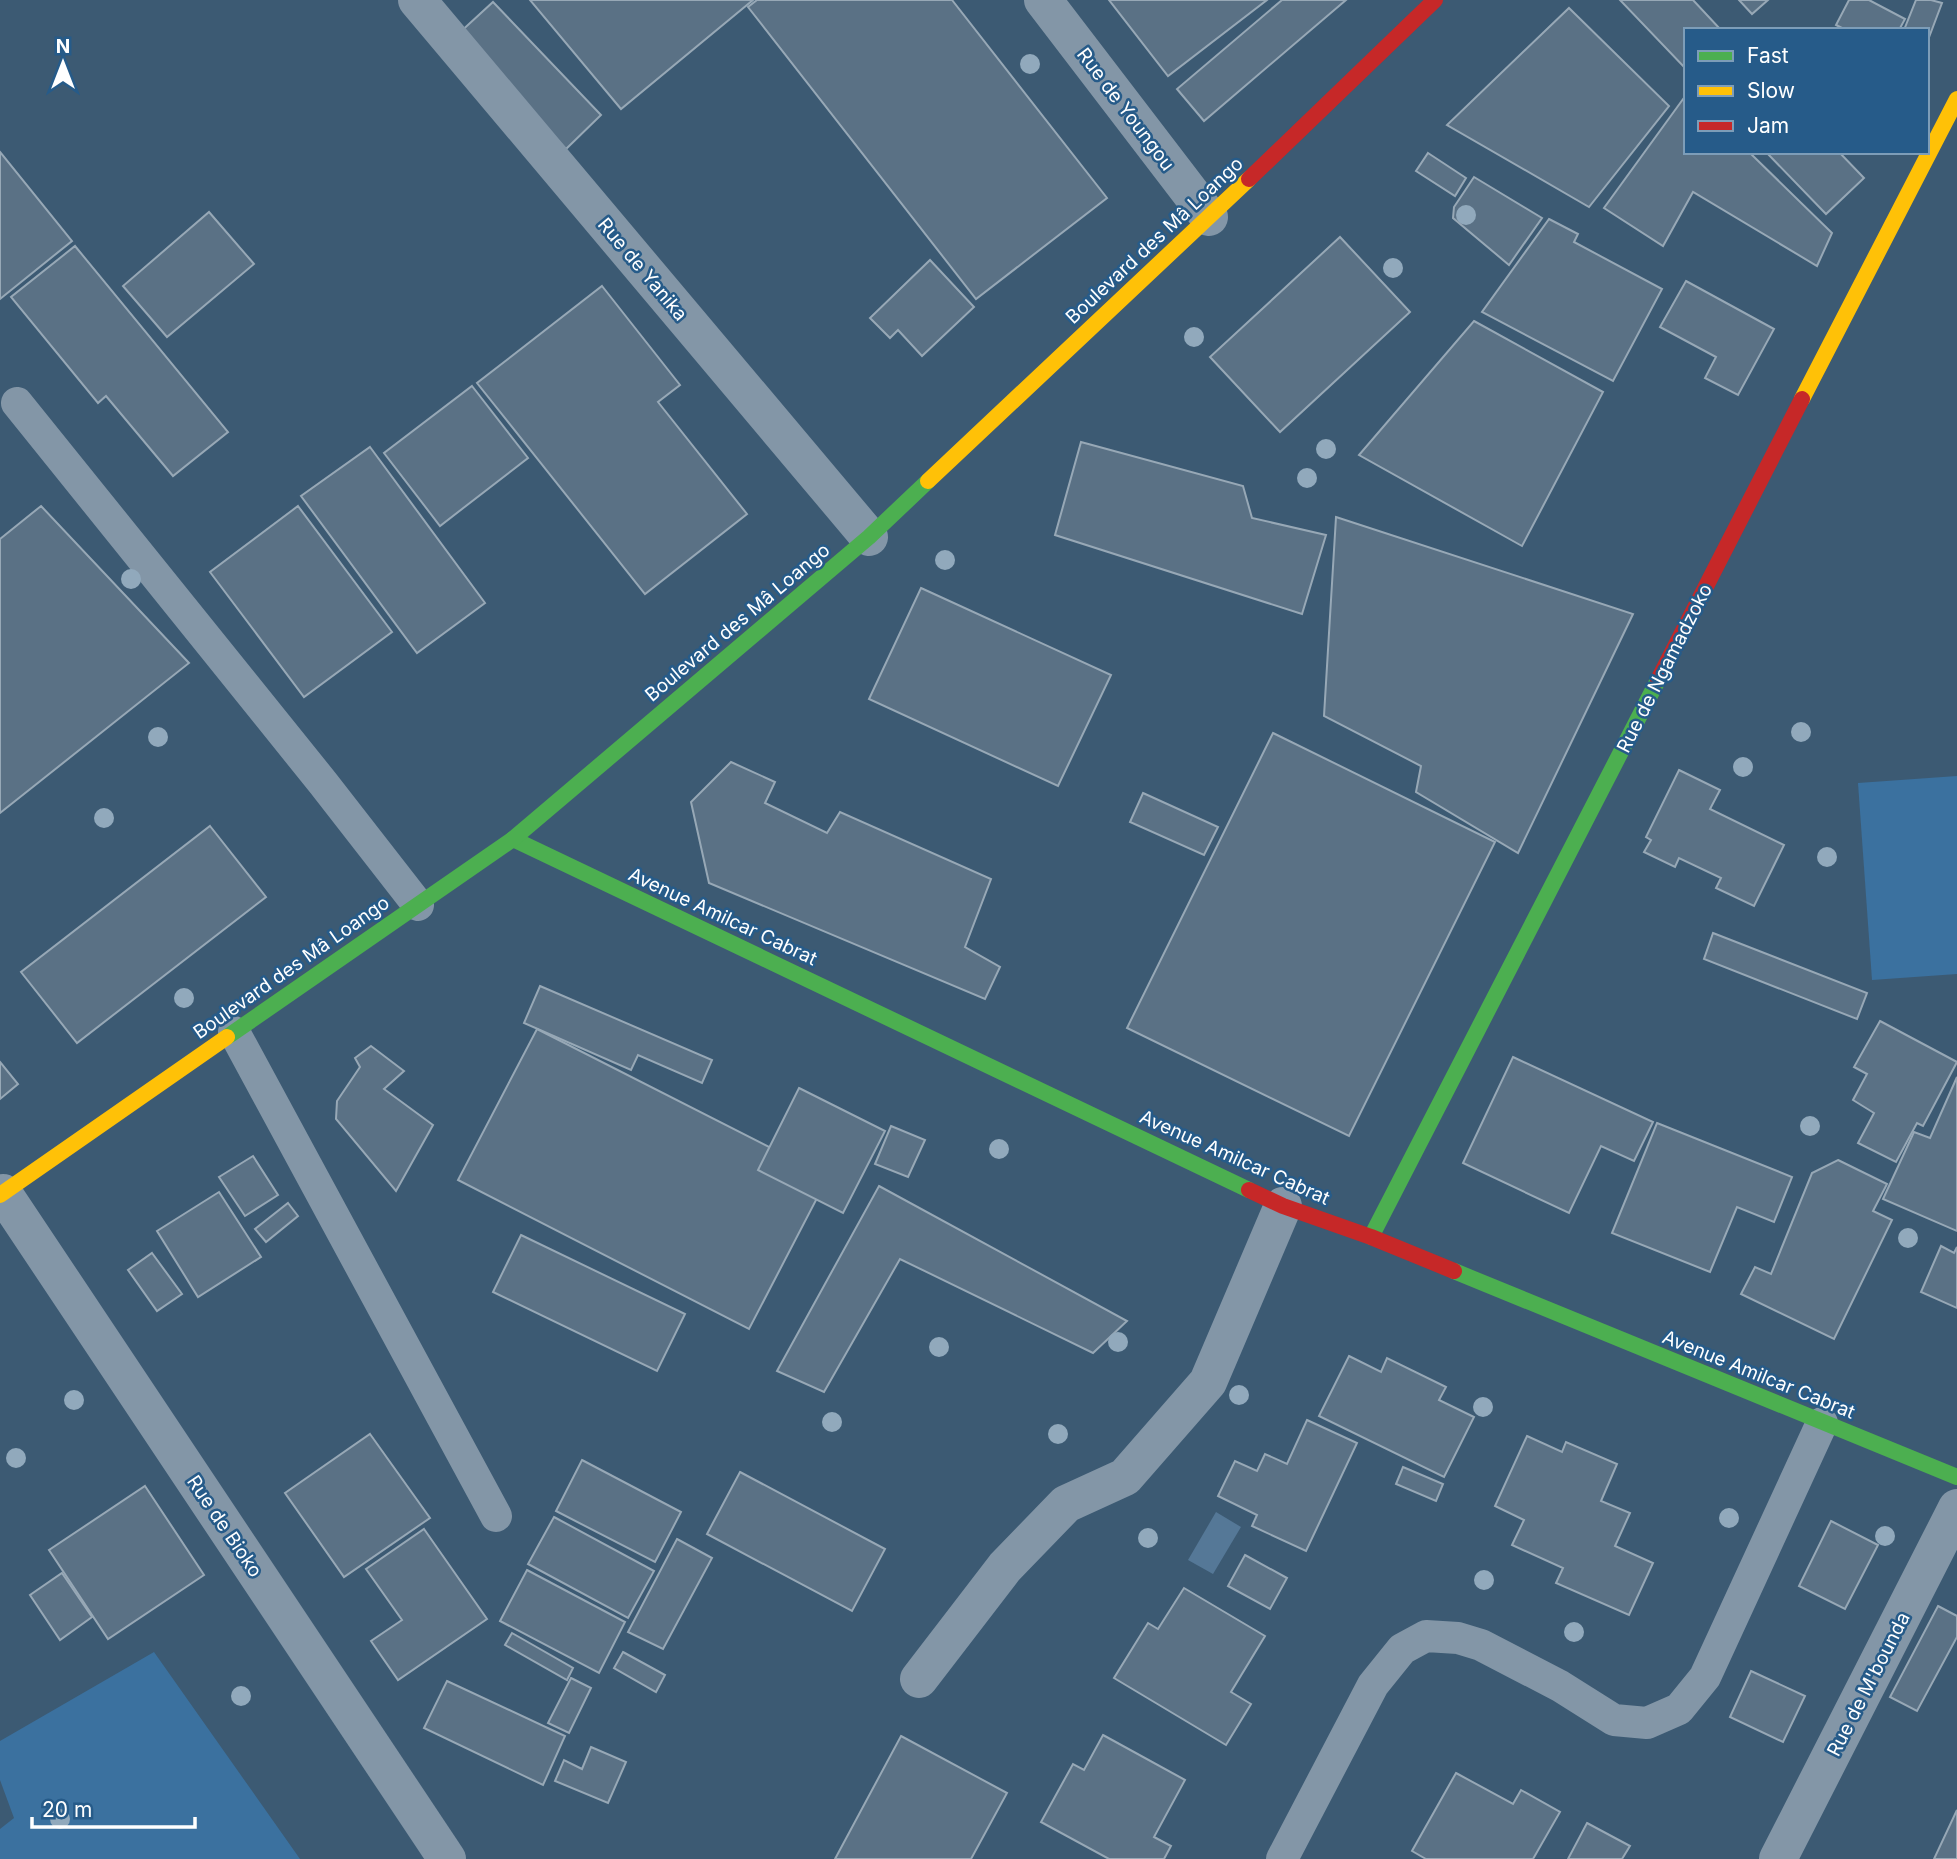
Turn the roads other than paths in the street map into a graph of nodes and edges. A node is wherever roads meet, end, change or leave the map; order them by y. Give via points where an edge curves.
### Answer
1 (417, 0) edge
2 (1043, 0) edge
3 (1423, 4) edge
4 (1957, 99) edge
5 (1929, 153) edge
6 (1929, 154) edge
7 (1209, 218) junction
8 (17, 403) dead end
9 (869, 537) junction
10 (513, 839) junction
11 (418, 905) junction
12 (234, 1032) junction
13 (1, 1194) edge
14 (1283, 1206) junction
15 (1371, 1237) junction
16 (1822, 1423) junction
17 (1957, 1477) edge
18 (1957, 1508) edge
19 (496, 1516) dead end
20 (919, 1679) dead end
21 (447, 1859) edge
22 (1282, 1859) edge
23 (1778, 1859) edge

1 - 9 street, Rue de Yanika
2 - 7 street, Rue de Youngou
3 - 7 street, Boulevard des Mâ Loango
4 - 5 street, Rue de Ngamadzoko
6 - 15 street, Rue de Ngamadzoko
7 - 9 street, Boulevard des Mâ Loango
8 - 11 lane
9 - 10 street, Boulevard des Mâ Loango
10 - 11 street, Boulevard des Mâ Loango
10 - 14 street, Avenue Amilcar Cabrat
11 - 12 street, Boulevard des Mâ Loango
12 - 13 street, Boulevard des Mâ Loango
12 - 19 lane
13 - 21 street, Rue de Bioko
14 - 15 street, Avenue Amilcar Cabrat
14 - 20 street via 1208,1382 1125,1477 1066,1504 1057,1513 1006,1567
15 - 16 street, Avenue Amilcar Cabrat
16 - 17 street, Avenue Amilcar Cabrat
16 - 22 lane via 1705,1677 1679,1709 1647,1723 1614,1720 1481,1645 1426,1636 1402,1648 1373,1685
18 - 23 street, Rue de M'bounda

